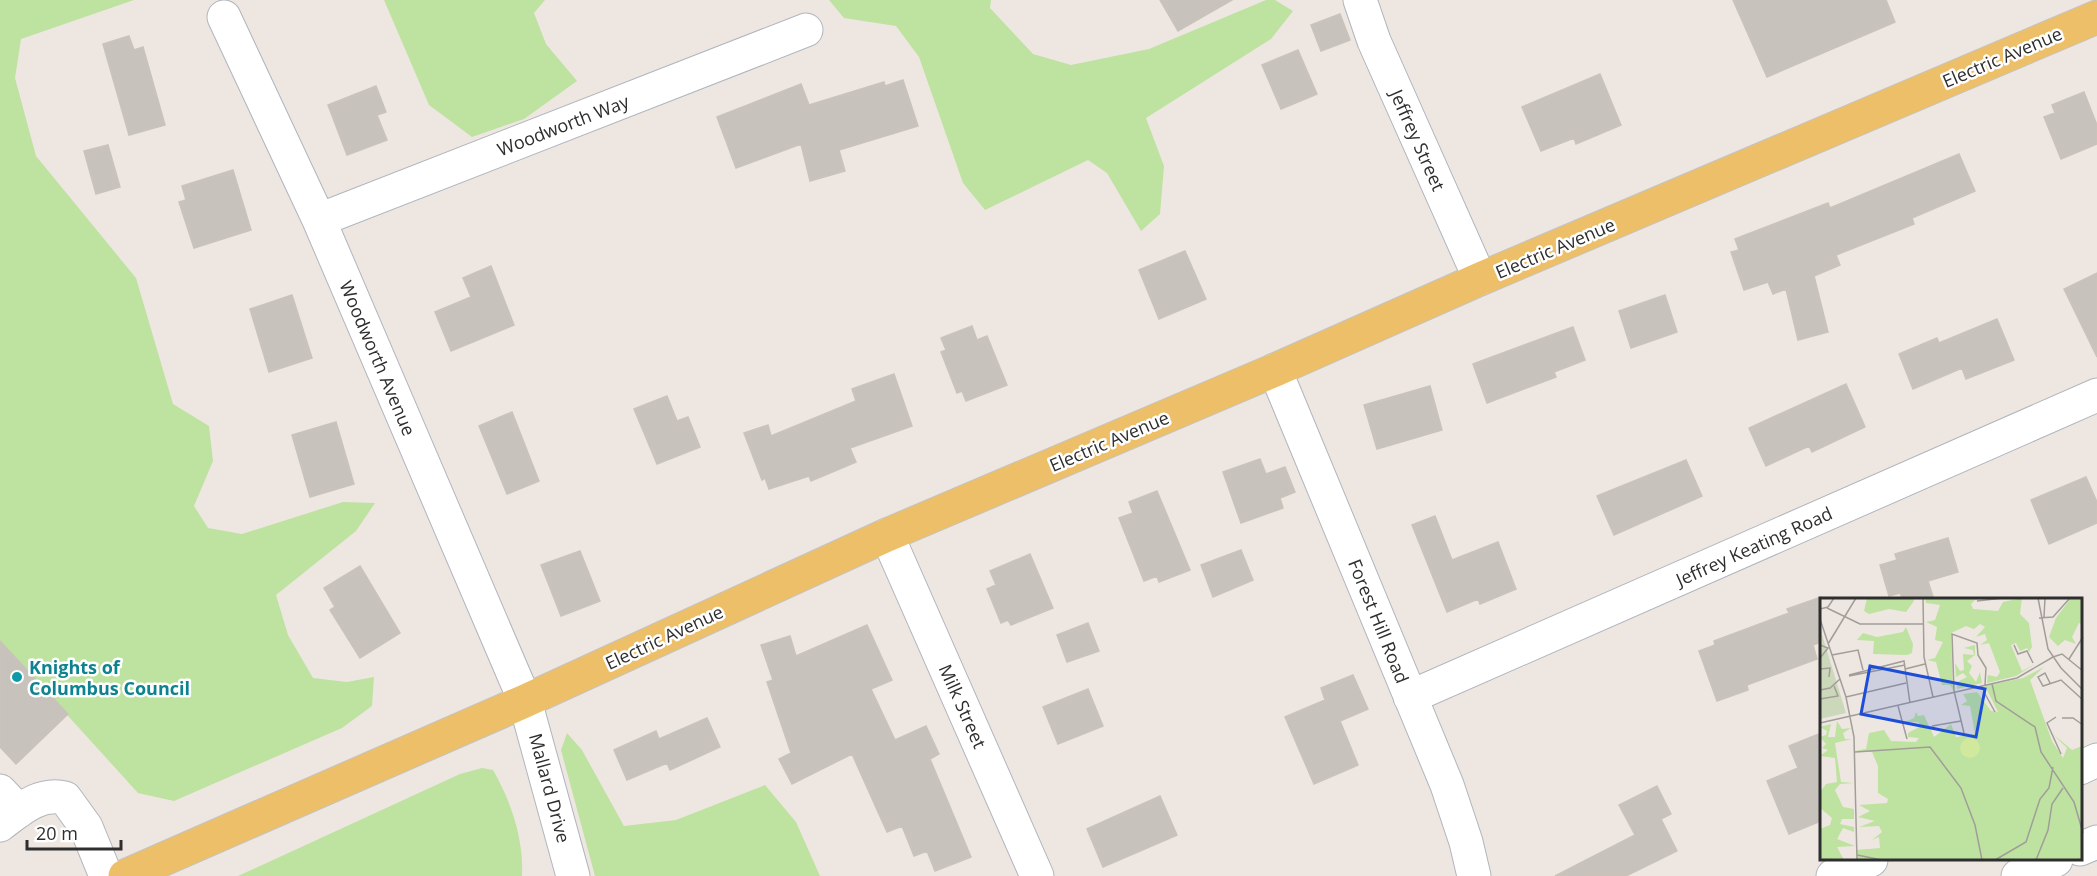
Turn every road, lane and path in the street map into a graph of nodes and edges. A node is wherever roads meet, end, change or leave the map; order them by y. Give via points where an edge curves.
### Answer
1 (1359, 0) edge
2 (224, 17) dead end
3 (2097, 17) edge
4 (806, 30) dead end
5 (319, 220) junction
6 (1480, 279) junction
7 (1275, 370) junction
8 (2097, 394) edge
9 (887, 535) junction
10 (1410, 697) junction
11 (525, 701) junction
12 (2097, 760) edge
13 (2082, 767) edge
14 (6, 809) edge
15 (2097, 842) edge
16 (2082, 848) edge
17 (1869, 861) edge
18 (2054, 861) edge
19 (106, 876) edge
20 (125, 876) edge
21 (573, 876) edge
22 (1037, 876) edge
23 (1474, 876) edge
24 (1833, 876) edge
25 (2018, 876) edge

1 - 6 street, Jeffrey Street
2 - 5 street, Woodworth Avenue
3 - 6 main road, Electric Avenue
4 - 5 street, Woodworth Way
5 - 11 street, Woodworth Avenue
6 - 7 main road, Electric Avenue
7 - 9 main road, Electric Avenue
7 - 10 street, Forest Hill Road
8 - 10 street, Jeffrey Keating Road
9 - 11 main road, Electric Avenue
9 - 22 street, Milk Street
10 - 23 street, Forest Hill Road via 1447,785
11 - 20 main road, Electric Avenue
11 - 21 street, Mallard Drive
12 - 13 street
14 - 19 street via 57,796 65,798 86,826
15 - 16 street
17 - 24 street
18 - 25 street

